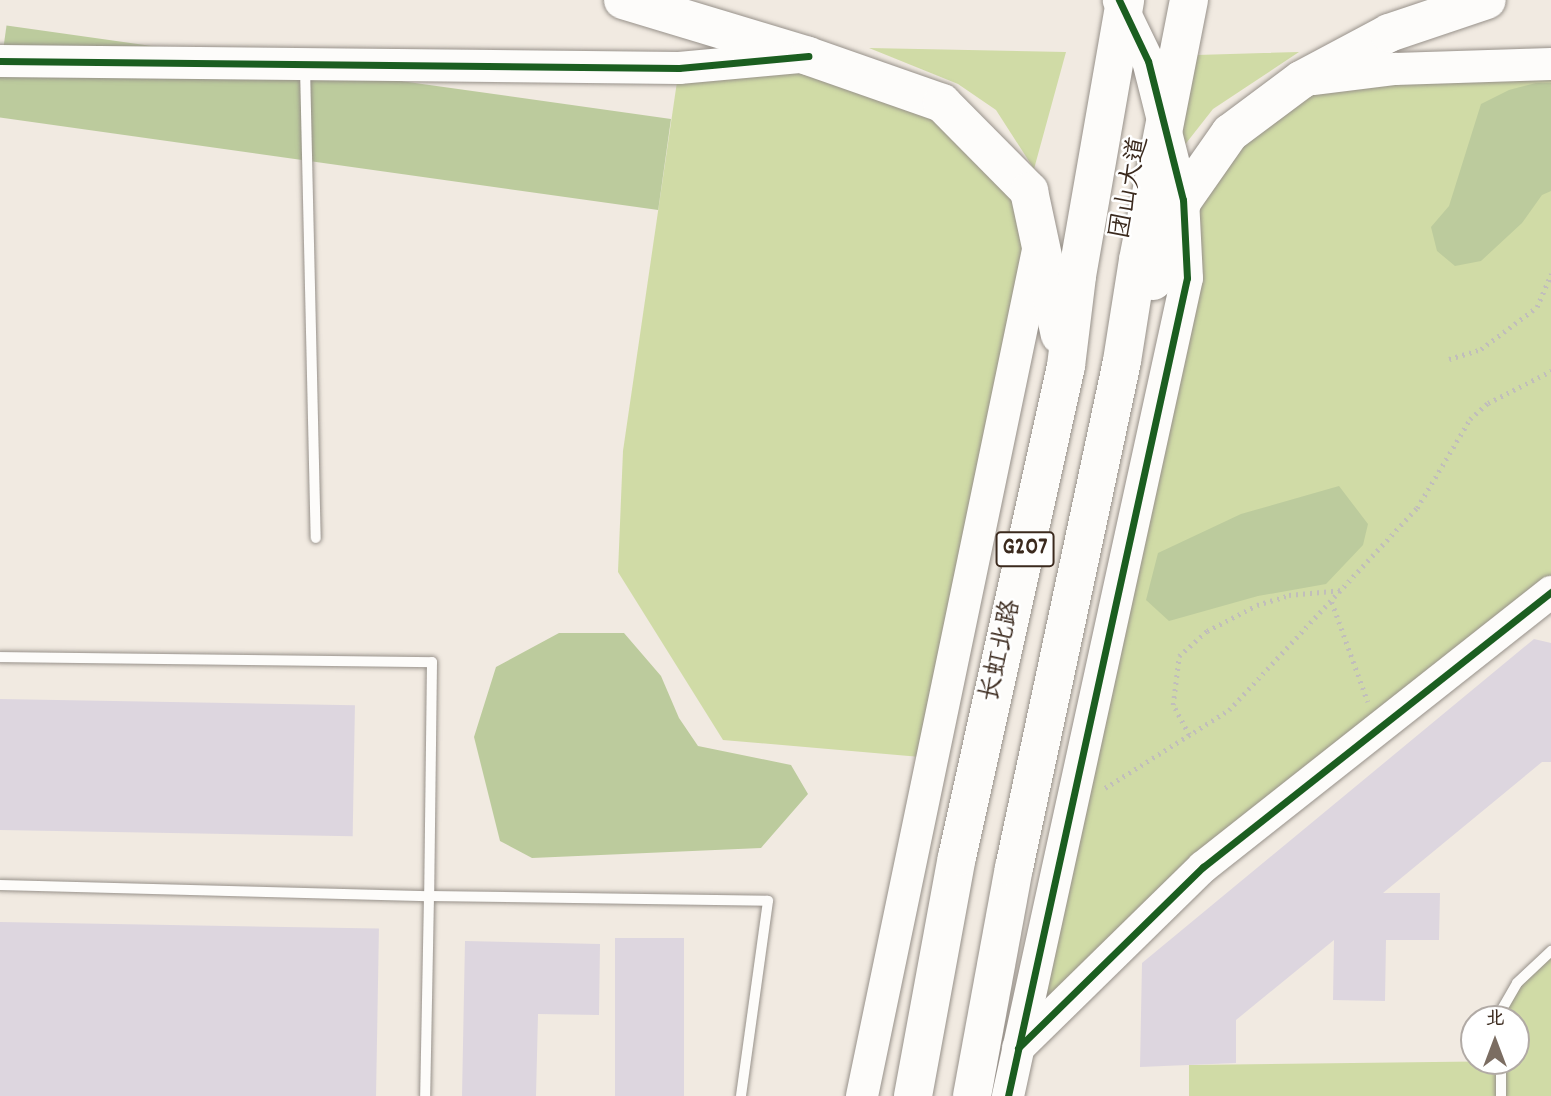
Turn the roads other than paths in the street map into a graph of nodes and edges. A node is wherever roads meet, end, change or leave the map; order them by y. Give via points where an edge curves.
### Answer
1 (622, 0) edge
2 (1119, 0) edge
3 (1125, 0) edge
4 (1189, 0) edge
5 (1487, 0) edge
6 (808, 56) junction
7 (0, 61) edge
8 (305, 64) junction
9 (1551, 64) edge
10 (1301, 80) junction
11 (1183, 201) junction
12 (1040, 240) junction
13 (1122, 362) junction
14 (1066, 366) junction
15 (316, 538) dead end
16 (1551, 592) edge
17 (0, 657) edge
18 (0, 885) edge
19 (429, 895) junction
20 (1551, 951) edge
21 (1504, 1005) edge
22 (1018, 1048) junction
23 (1501, 1075) edge
24 (425, 1096) edge
25 (741, 1096) edge
26 (862, 1096) edge
27 (914, 1096) edge
28 (972, 1096) edge
29 (1008, 1096) edge
30 (1501, 1096) edge

1 - 6 highway
2 - 11 street via 1148,61
3 - 14 highway, 长虹北路 / G207
4 - 13 highway, 团山大道 / G207
5 - 10 highway via 1389,33
6 - 8 street via 679,68
6 - 12 highway via 942,103 1029,191
7 - 8 street
8 - 15 lane
9 - 10 street via 1395,69
10 - 11 highway via 1230,133
11 - 13 highway
11 - 22 street via 1187,278
12 - 14 highway
12 - 26 street
13 - 28 highway, G207 via 1014,868
14 - 27 highway, 长虹北路 / G207 via 957,857
16 - 22 street via 1203,867
17 - 19 lane via 432,662
18 - 19 lane
19 - 24 lane
19 - 25 lane via 768,901
20 - 21 lane via 1517,983
22 - 29 street
23 - 30 lane

